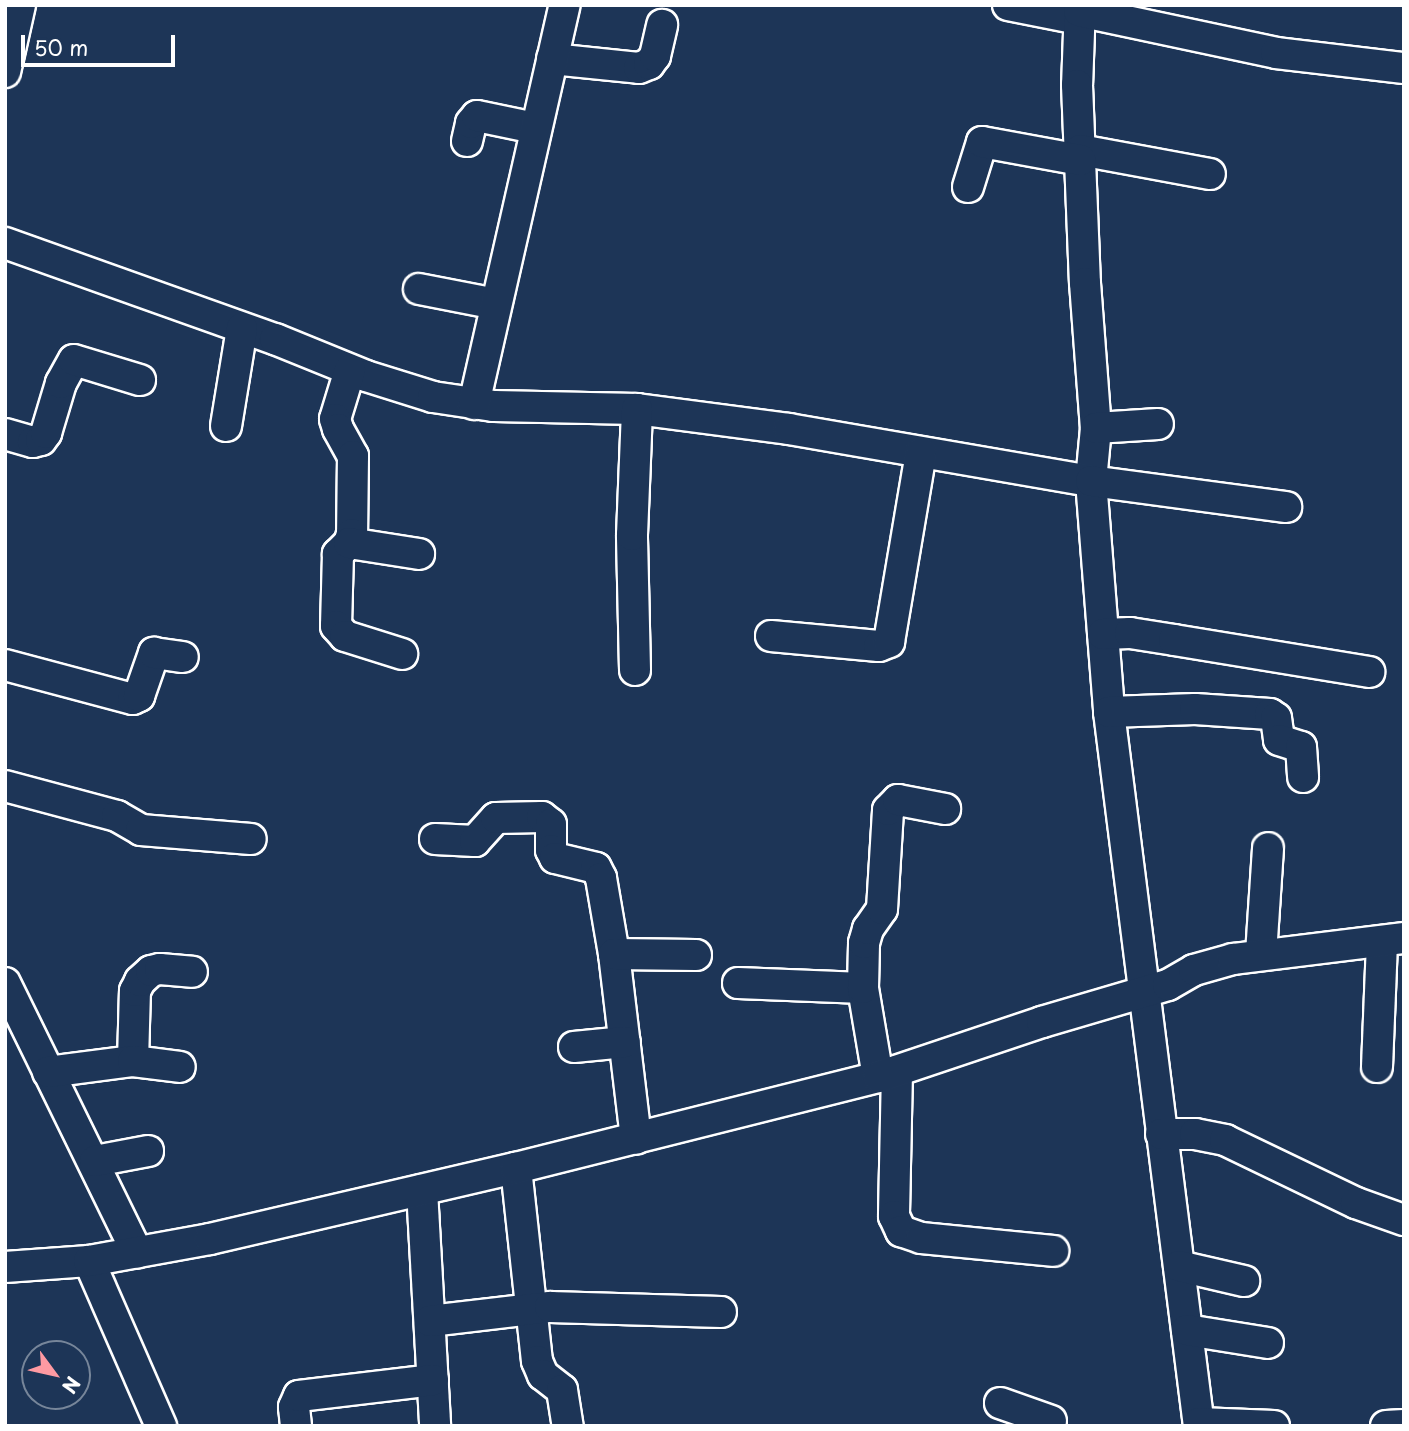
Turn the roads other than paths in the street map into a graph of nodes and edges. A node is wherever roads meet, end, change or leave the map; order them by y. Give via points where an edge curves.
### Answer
1 (20, 5) edge
2 (565, 5) edge
3 (1009, 5) edge
4 (1079, 12) edge
5 (662, 25) dead end
6 (552, 60) junction
7 (6, 61) edge
8 (1404, 68) edge
9 (535, 128) junction
10 (467, 141) dead end
11 (1080, 155) junction
12 (1210, 174) dead end
13 (968, 187) dead end
14 (5, 243) edge
15 (419, 289) dead end
16 (496, 304) junction
17 (242, 328) junction
18 (350, 370) junction
19 (140, 380) dead end
20 (474, 404) junction
21 (637, 409) junction
22 (1158, 425) dead end
23 (226, 426) dead end
24 (1096, 428) junction
25 (5, 434) edge
26 (922, 453) junction
27 (1091, 481) junction
28 (1286, 507) dead end
29 (349, 543) junction
30 (419, 554) dead end
31 (1103, 634) junction
32 (771, 636) dead end
33 (402, 654) dead end
34 (183, 657) dead end
35 (5, 665) edge
36 (635, 670) dead end
37 (1368, 672) dead end
38 (1109, 712) junction
39 (1303, 777) dead end
40 (5, 786) edge
41 (945, 809) dead end
42 (251, 839) dead end
43 (435, 839) dead end
44 (1268, 848) dead end
45 (1393, 939) edge
46 (614, 954) junction
47 (1261, 954) junction
48 (696, 955) dead end
49 (192, 972) dead end
50 (5, 983) edge
51 (738, 983) dead end
52 (863, 988) junction
53 (1142, 991) junction
54 (625, 1042) junction
55 (574, 1047) dead end
56 (133, 1061) junction
57 (180, 1067) dead end
58 (1377, 1067) dead end
59 (48, 1072) junction
60 (887, 1074) junction
61 (1161, 1134) junction
62 (636, 1139) junction
63 (148, 1152) dead end
64 (95, 1161) junction
65 (516, 1168) junction
66 (422, 1190) junction
67 (1404, 1220) edge
68 (1053, 1251) dead end
69 (137, 1252) junction
70 (89, 1261) junction
71 (1179, 1266) junction
72 (5, 1267) edge
73 (1244, 1281) dead end
74 (530, 1312) junction
75 (721, 1312) dead end
76 (430, 1321) junction
77 (1187, 1330) junction
78 (1268, 1343) dead end
79 (433, 1380) junction
80 (1000, 1403) dead end
81 (1056, 1424) edge
82 (1199, 1424) edge
83 (1404, 1425) edge
84 (161, 1426) edge
85 (296, 1426) edge
86 (435, 1426) edge
87 (568, 1426) edge
88 (1274, 1426) edge
89 (1386, 1426) edge

1 - 7 street
2 - 6 street
3 - 4 street
4 - 8 street via 1276,53
4 - 11 street
5 - 6 street via 655,56 639,68
6 - 9 street
9 - 10 street via 477,116
9 - 16 street
11 - 12 street
11 - 13 street via 982,142
11 - 24 street
14 - 17 street
15 - 16 street
16 - 20 street
17 - 18 street
17 - 23 street
18 - 20 street via 433,397
18 - 29 street via 335,419 353,456
19 - 25 street via 74,360 41,440
20 - 21 street
21 - 26 street
21 - 36 street via 632,536
22 - 24 street
24 - 27 street
26 - 27 street
26 - 32 street via 892,639 880,646
27 - 28 street
27 - 31 street
29 - 30 street
29 - 33 street via 338,554 338,631
31 - 37 street via 1165,638
31 - 38 street
34 - 35 street via 154,653 134,699
38 - 39 street via 1195,709 1270,714 1276,718 1279,740 1301,747
38 - 53 street
40 - 42 street via 117,816 141,830
41 - 52 street via 898,800 890,805 882,909 866,936
43 - 46 street via 475,841 496,818 549,820 552,855 598,871
44 - 47 street
45 - 47 street
45 - 58 street
46 - 48 street
46 - 54 street
47 - 53 street via 1194,970 1168,985
49 - 56 street via 160,969 140,981 135,991
50 - 59 street
51 - 52 street
52 - 60 street
53 - 60 street
53 - 61 street
54 - 55 street
54 - 62 street
56 - 57 street
56 - 59 street
59 - 64 street
60 - 62 street
60 - 68 street via 894,1216 901,1231 921,1238
61 - 67 street via 1225,1140 1356,1203
61 - 71 street
62 - 65 street
63 - 64 street
64 - 69 street
65 - 66 street
65 - 74 street
66 - 69 street
66 - 76 street
69 - 70 street
70 - 72 street
70 - 84 street
71 - 73 street
71 - 77 street
74 - 75 street via 550,1307
74 - 76 street
74 - 87 street via 539,1368 562,1391
76 - 79 street
77 - 78 street
77 - 82 street
79 - 85 street via 299,1396 294,1406
79 - 86 street
80 - 81 street
82 - 88 street
83 - 89 street

